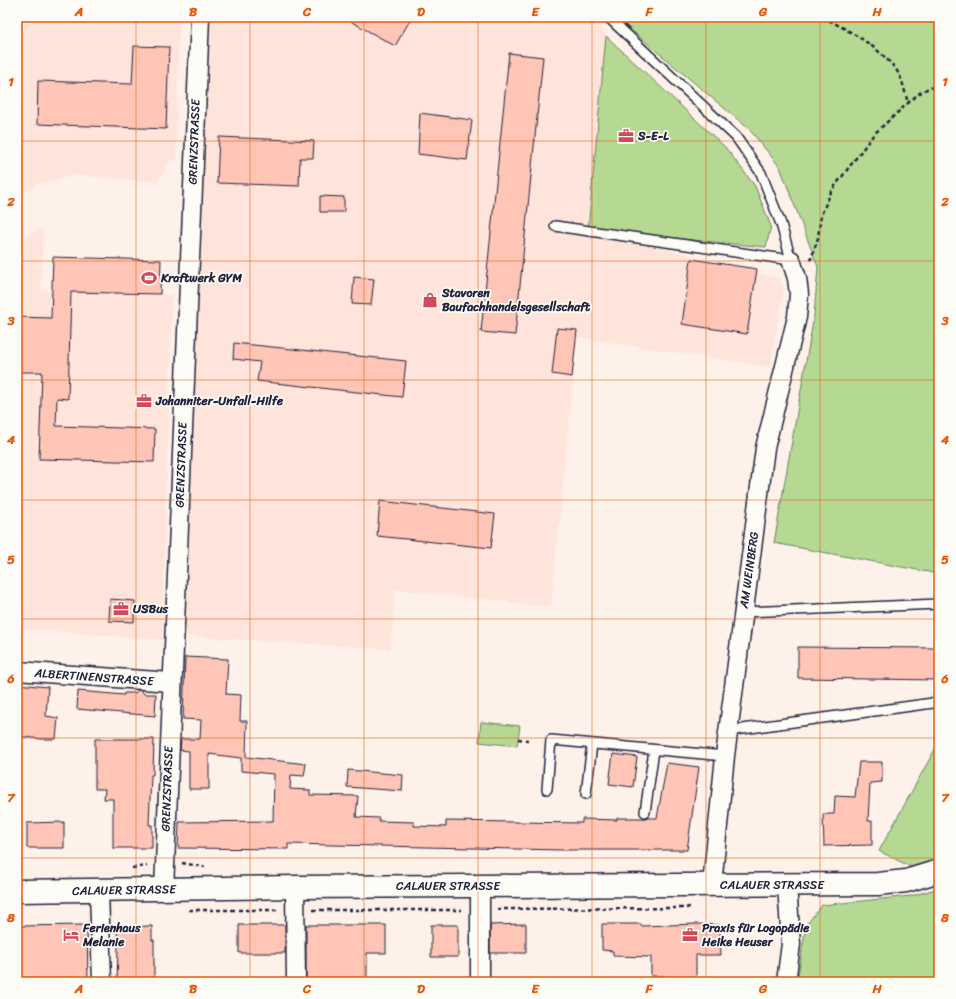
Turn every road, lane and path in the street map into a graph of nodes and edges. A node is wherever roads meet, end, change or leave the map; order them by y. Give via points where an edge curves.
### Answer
1 (200, 17) edge
2 (608, 17) edge
3 (823, 17) edge
4 (939, 88) edge
5 (908, 103) junction
6 (555, 226) dead end
7 (791, 260) junction
8 (939, 604) edge
9 (744, 612) junction
10 (17, 671) edge
11 (172, 682) junction
12 (939, 698) edge
13 (728, 731) junction
14 (518, 739) dead end
15 (528, 740) dead end
16 (592, 744) junction
17 (654, 750) junction
18 (725, 756) junction
19 (547, 789) dead end
20 (586, 794) dead end
21 (645, 812) dead end
22 (939, 871) edge
23 (787, 884) junction
24 (712, 885) junction
25 (480, 886) junction
26 (296, 887) junction
27 (164, 890) junction
28 (17, 891) edge
29 (99, 891) junction
30 (186, 910) dead end
31 (295, 910) junction
32 (480, 910) junction
33 (102, 982) edge
34 (296, 982) edge
35 (480, 982) edge
36 (786, 982) edge

1 - 11 street, GRENZSTRASSE
2 - 7 lane via 736,137 761,173 781,224
3 - 5 path via 854,34 883,56 897,72
4 - 5 path via 935,86 921,92
5 - 7 path via 874,134 832,190 821,215 818,238 811,259
6 - 7 lane
7 - 9 street, AM WEINBERG via 799,294 797,318 765,448
8 - 9 lane
9 - 13 street, AM WEINBERG
10 - 11 street, ALBERTINENSTRASSE
11 - 27 street, GRENZSTRASSE
12 - 13 lane via 933,703
13 - 18 street, AM WEINBERG
14 - 15 path
16 - 17 lane
16 - 19 lane via 551,740
16 - 20 lane
17 - 18 lane
17 - 21 lane
18 - 24 street, AM WEINBERG
22 - 23 street, CALAUER STRASSE via 906,881 878,884
23 - 24 street, CALAUER STRASSE
23 - 36 street via 791,944
24 - 25 street, CALAUER STRASSE
24 - 32 path via 707,897 686,908
25 - 26 street, CALAUER STRASSE
25 - 32 street
26 - 27 street, CALAUER STRASSE
26 - 31 street
27 - 29 street, CALAUER STRASSE
28 - 29 street, CALAUER STRASSE
29 - 33 street
30 - 31 path
31 - 32 path
31 - 34 street
32 - 35 street

